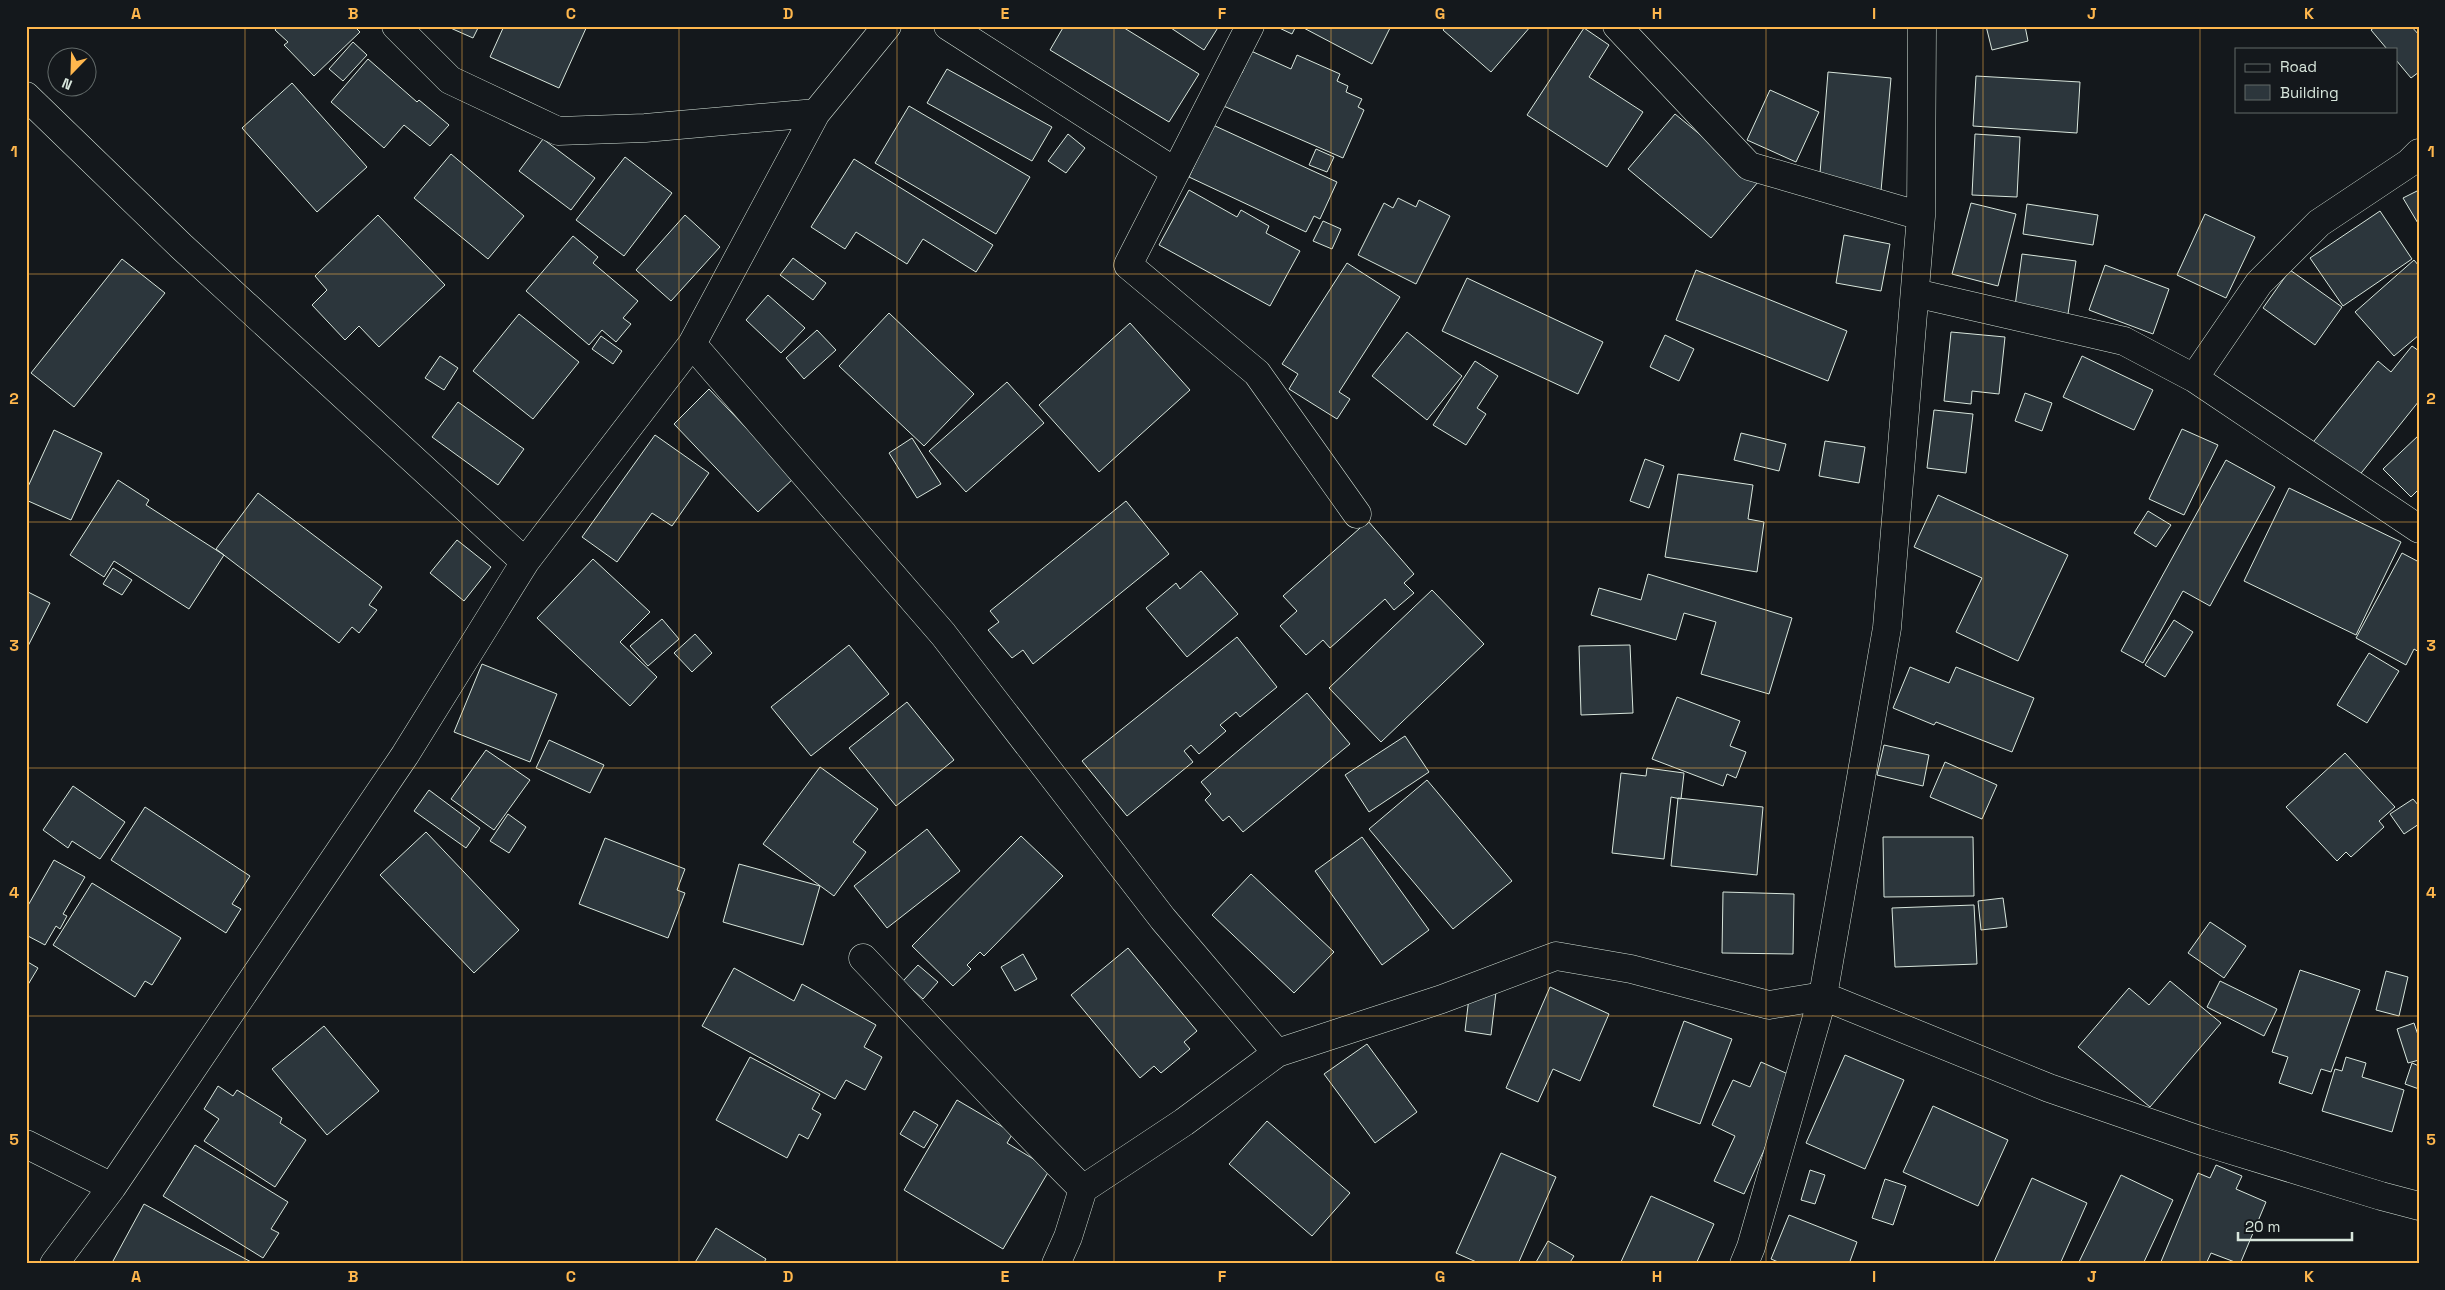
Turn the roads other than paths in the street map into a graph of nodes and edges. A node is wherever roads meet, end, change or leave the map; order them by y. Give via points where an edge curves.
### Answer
1 (396, 26) edge
2 (887, 26) edge
3 (948, 26) edge
4 (1250, 26) edge
5 (1617, 26) edge
6 (1922, 26) edge
7 (26, 96) edge
8 (816, 113) junction
9 (2419, 153) edge
10 (1174, 171) junction
11 (1921, 216) junction
12 (1915, 293) junction
13 (692, 344) junction
14 (2194, 378) junction
15 (1357, 514) dead end
16 (2419, 529) edge
17 (525, 562) junction
18 (863, 958) dead end
19 (1823, 996) junction
20 (1277, 1053) junction
21 (26, 1144) edge
22 (112, 1187) junction
23 (1083, 1189) junction
24 (2419, 1206) edge
25 (54, 1264) edge
26 (1056, 1264) edge
27 (1744, 1264) edge

1 - 8 street via 450,80 558,131 645,128
2 - 8 street
3 - 10 street
4 - 10 street
5 - 11 street via 1749,166
6 - 11 street
7 - 17 street via 181,246
8 - 13 street
9 - 14 street via 2312,230 2259,283
10 - 15 street via 1128,265 1257,373
11 - 12 street
12 - 14 street via 2124,341
12 - 19 street via 1887,628
13 - 17 street
13 - 20 street via 943,634 1163,919
14 - 16 street
17 - 22 street via 404,755
18 - 23 street via 1016,1123
19 - 20 street via 1769,1005 1631,968 1556,956 1442,999
19 - 24 street via 2049,1088 2205,1142
19 - 27 street
20 - 23 street via 1184,1122
21 - 22 street
22 - 25 street
23 - 26 street

